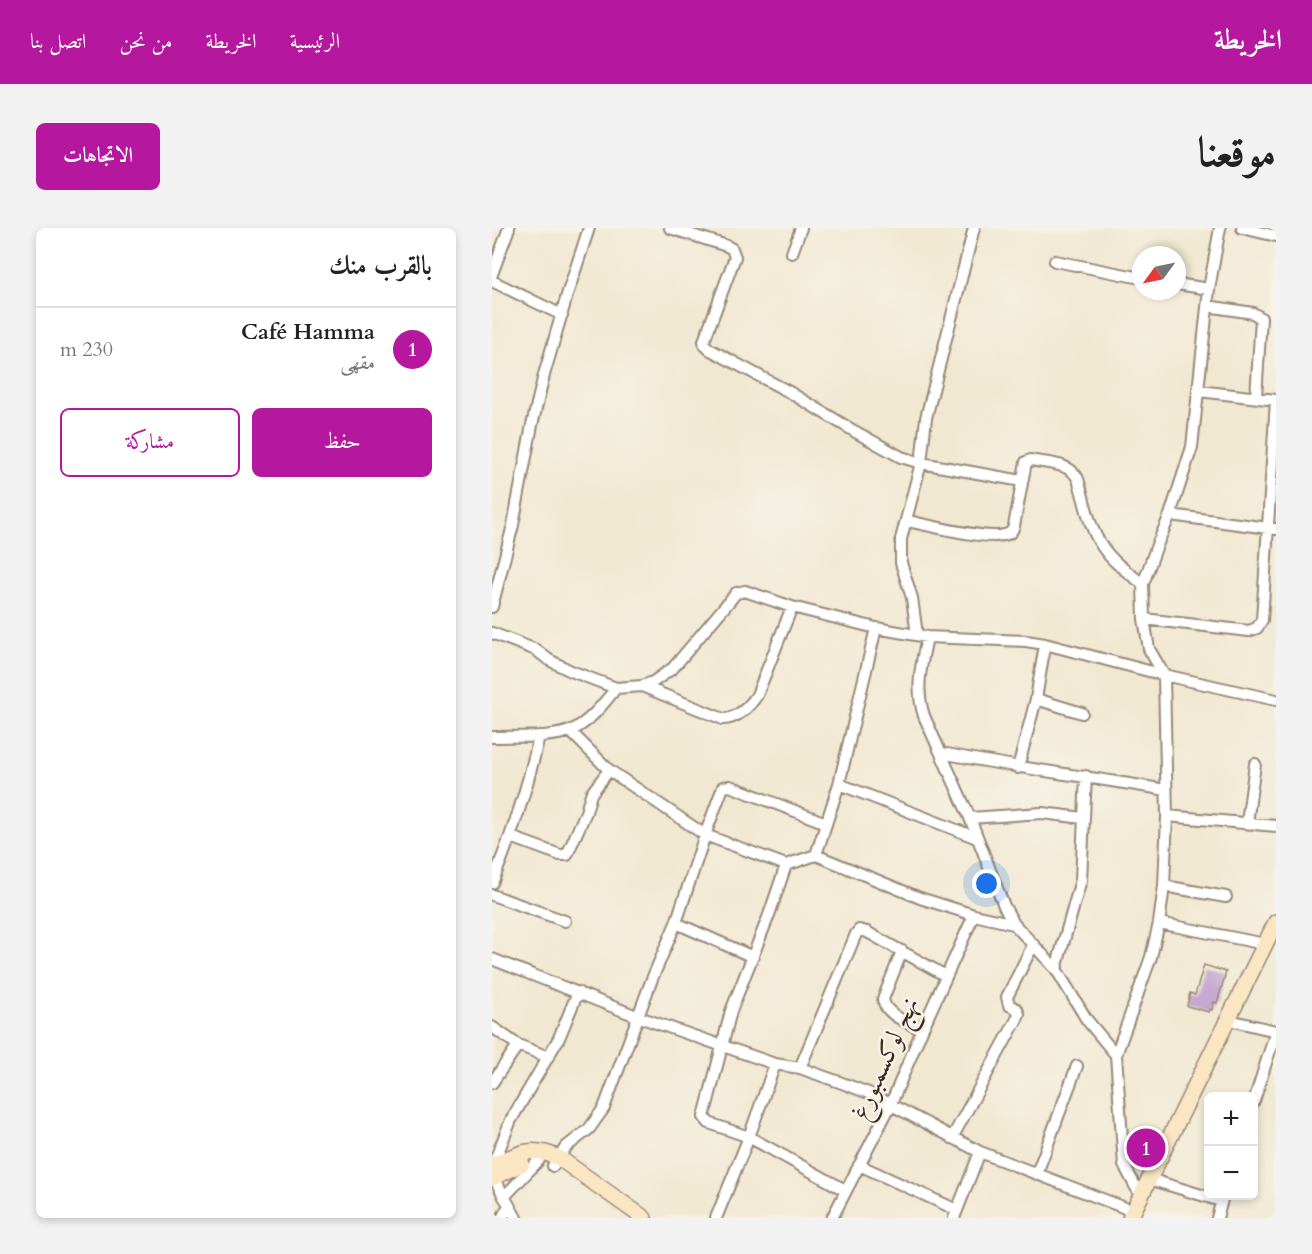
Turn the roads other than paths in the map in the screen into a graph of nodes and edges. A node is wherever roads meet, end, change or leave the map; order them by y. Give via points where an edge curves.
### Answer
1 (509, 228) edge
2 (589, 228) edge
3 (670, 228) edge
4 (801, 228) edge
5 (974, 228) edge
6 (1220, 228) edge
7 (1242, 228) edge
8 (1276, 236) edge
9 (792, 252) dead end
10 (1055, 261) dead end
11 (492, 274) edge
12 (1132, 276) edge
13 (492, 281) edge
14 (1186, 285) edge
15 (1209, 289) junction
16 (1207, 306) junction
17 (562, 315) junction
18 (1199, 391) junction
19 (1256, 397) junction
20 (1276, 400) edge
21 (921, 463) junction
22 (1022, 481) junction
23 (1170, 515) junction
24 (907, 521) junction
25 (1272, 528) edge
26 (1143, 584) junction
27 (492, 607) edge
28 (792, 607) junction
29 (1144, 619) junction
30 (876, 628) junction
31 (492, 633) edge
32 (922, 636) junction
33 (1045, 644) junction
34 (1164, 675) junction
35 (642, 686) junction
36 (616, 688) junction
37 (1036, 699) junction
38 (1276, 700) edge
39 (1082, 713) dead end
40 (570, 731) junction
41 (539, 736) junction
42 (492, 737) edge
43 (942, 753) junction
44 (1255, 764) dead end
45 (1018, 768) junction
46 (609, 770) junction
47 (1086, 776) junction
48 (839, 784) junction
49 (1166, 790) junction
50 (1167, 816) junction
51 (970, 818) junction
52 (1083, 818) junction
53 (826, 823) junction
54 (1247, 823) junction
55 (1276, 826) edge
56 (705, 835) junction
57 (511, 837) junction
58 (977, 838) junction
59 (816, 855) junction
60 (786, 865) junction
61 (492, 883) edge
62 (1164, 886) junction
63 (492, 895) edge
64 (1226, 897) dead end
65 (974, 915) junction
66 (565, 921) dead end
67 (1276, 922) edge
68 (676, 923) junction
69 (1159, 923) junction
70 (1014, 924) junction
71 (1265, 944) junction
72 (1033, 945) junction
73 (902, 951) junction
74 (753, 957) junction
75 (492, 959) edge
76 (1056, 969) junction
77 (946, 976) junction
78 (578, 992) junction
79 (639, 1017) junction
80 (1229, 1020) junction
81 (492, 1027) edge
82 (922, 1030) junction
83 (1276, 1031) edge
84 (518, 1044) junction
85 (722, 1045) junction
86 (1116, 1054) junction
87 (548, 1057) junction
88 (775, 1064) junction
89 (1077, 1066) dead end
90 (800, 1068) junction
91 (492, 1083) edge
92 (1257, 1092) edge
93 (890, 1106) junction
94 (749, 1137) junction
95 (952, 1138) junction
96 (980, 1152) junction
97 (539, 1160) junction
98 (556, 1162) junction
99 (859, 1165) junction
100 (493, 1172) edge
101 (1037, 1173) junction
102 (1149, 1179) junction
103 (845, 1190) junction
104 (1204, 1193) edge
105 (1141, 1197) junction
106 (1222, 1200) edge
107 (507, 1201) junction
108 (956, 1214) edge
109 (1132, 1215) edge
110 (502, 1218) edge
111 (516, 1218) edge
112 (625, 1218) edge
113 (644, 1218) edge
114 (716, 1218) edge
115 (832, 1218) edge
116 (1217, 1218) edge

1 - 11 street
2 - 17 street
3 - 21 street via 727,246 734,252 704,341 707,347 901,457
4 - 9 street
5 - 21 street via 926,418
6 - 15 street
7 - 8 street
10 - 12 street
13 - 17 street
14 - 15 street
15 - 16 street
16 - 18 street
16 - 19 street via 1253,313 1261,318
17 - 27 street via 532,425
18 - 19 street
18 - 23 street via 1192,447
19 - 20 street
20 - 25 street
21 - 22 street
21 - 24 street
22 - 24 street via 1014,526 1006,535 956,531
22 - 26 street via 1028,461 1072,469 1101,545
23 - 25 street
23 - 26 street
24 - 32 street via 900,551
25 - 29 street via 1262,620 1257,628 1249,631
26 - 29 street
28 - 30 street
28 - 35 street via 740,591 673,668
28 - 35 street via 753,703 733,717 723,719
29 - 34 street via 1149,649
30 - 32 street
30 - 48 street
31 - 36 street
32 - 33 street
32 - 43 street via 918,699
33 - 34 street
33 - 37 street
34 - 38 street
34 - 49 street
35 - 36 street
36 - 40 street via 590,718
37 - 39 street
37 - 45 street
40 - 41 street
40 - 46 street
41 - 42 street
41 - 57 street
43 - 45 street
43 - 51 street
44 - 54 street
45 - 47 street
46 - 56 street
46 - 57 street via 591,794 567,855
47 - 49 street
47 - 52 street
48 - 53 street
48 - 58 street
49 - 50 street
50 - 54 street
50 - 62 street
51 - 52 street via 1042,813
51 - 58 street
52 - 76 street via 1081,880
53 - 56 street via 726,785
53 - 59 street
54 - 55 street
56 - 60 street
56 - 68 street
57 - 61 street
58 - 70 street
59 - 60 street
59 - 65 street via 920,898
60 - 74 street
62 - 64 street
62 - 69 street
63 - 66 street
65 - 70 street
65 - 77 street, نهج لوكسمبورغ
67 - 71 street
68 - 74 street
68 - 79 street
69 - 71 street
69 - 86 street via 1148,967
70 - 72 street
71 - 80 street
72 - 76 street
72 - 95 street via 1007,997 1019,1014 1017,1019
73 - 77 street
73 - 82 street via 884,1004 888,1011
73 - 90 street via 863,930 858,932
74 - 85 street
75 - 78 street
76 - 86 street via 1087,1020
77 - 82 street, نهج لوكسمبورغ
78 - 79 street
78 - 87 street
79 - 85 street
79 - 98 street via 604,1108
80 - 83 street
80 - 102 street
81 - 84 street
82 - 93 street, نهج لوكسمبورغ
83 - 92 street
84 - 87 street
84 - 91 street
85 - 88 street
85 - 94 street via 704,1117 709,1123
86 - 105 street via 1124,1165
87 - 100 street via 511,1120
88 - 90 street
88 - 94 street
89 - 101 street
90 - 93 street via 871,1094
93 - 95 street
93 - 99 street, نهج لوكسمبورغ
94 - 103 street
94 - 114 street
95 - 96 street
96 - 101 street
96 - 108 street
97 - 98 street
97 - 100 street
97 - 107 street
98 - 100 street via 545,1151 531,1151
98 - 112 street
98 - 113 street
99 - 103 street, نهج لوكسمبورغ
99 - 108 street
100 - 107 street
101 - 109 street
102 - 104 street
102 - 105 street
103 - 115 street, نهج لوكسمبورغ
105 - 109 street
106 - 116 street
107 - 110 street
107 - 111 street

